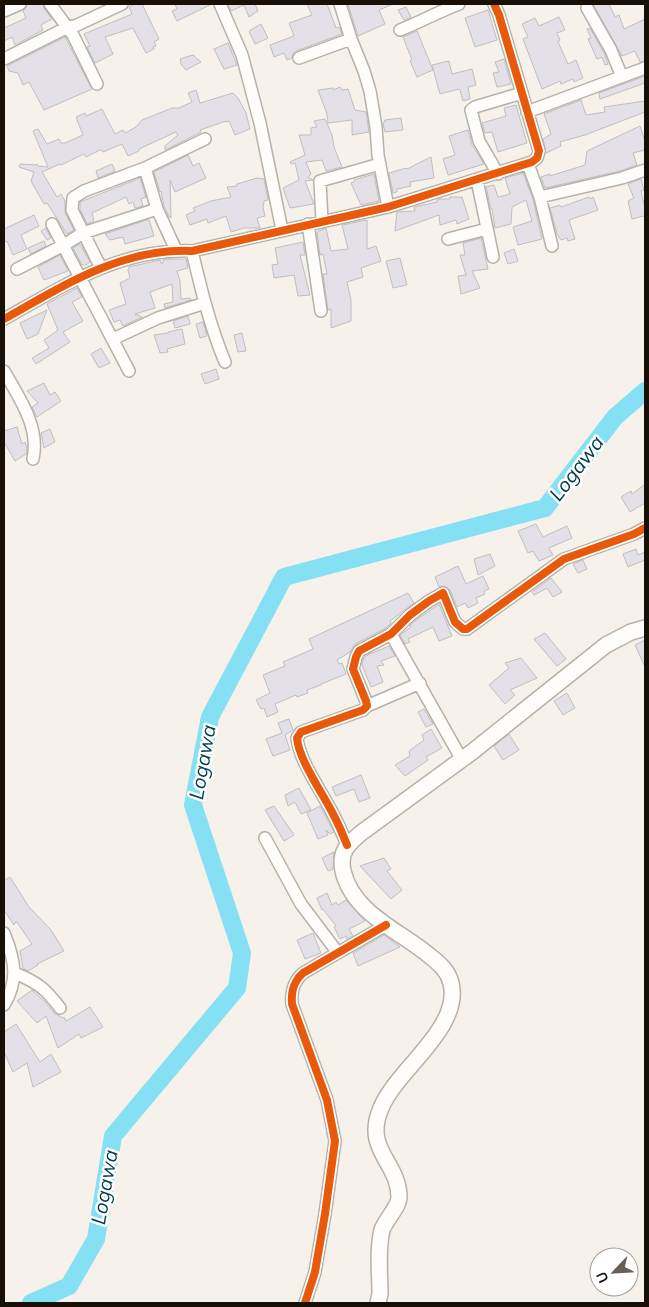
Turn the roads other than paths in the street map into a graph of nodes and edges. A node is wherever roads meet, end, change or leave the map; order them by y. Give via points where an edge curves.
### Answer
1 (20, 4) edge
2 (50, 4) edge
3 (122, 4) edge
4 (220, 4) edge
5 (340, 4) edge
6 (459, 4) edge
7 (494, 4) edge
8 (587, 8) dead end
9 (4, 11) edge
10 (68, 27) junction
11 (400, 30) dead end
12 (351, 39) junction
13 (299, 58) dead end
14 (4, 59) edge
15 (645, 70) edge
16 (622, 77) junction
17 (97, 84) dead end
18 (522, 93) junction
19 (527, 112) junction
20 (205, 139) dead end
21 (380, 164) junction
22 (528, 164) junction
23 (144, 168) junction
24 (645, 170) edge
25 (498, 174) junction
26 (477, 180) junction
27 (540, 197) junction
28 (388, 207) junction
29 (157, 209) junction
30 (322, 222) junction
31 (52, 224) dead end
32 (308, 224) junction
33 (487, 229) junction
34 (282, 230) junction
35 (83, 233) junction
36 (448, 239) dead end
37 (64, 245) junction
38 (552, 246) dead end
39 (176, 250) junction
40 (192, 251) junction
41 (493, 257) dead end
42 (101, 268) junction
43 (17, 269) dead end
44 (80, 276) junction
45 (205, 303) junction
46 (321, 311) dead end
47 (4, 320) edge
48 (113, 339) junction
49 (225, 362) dead end
50 (4, 371) edge
51 (129, 371) dead end
52 (33, 459) dead end
53 (645, 528) edge
54 (645, 628) edge
55 (392, 634) junction
56 (420, 683) junction
57 (367, 706) junction
58 (462, 760) junction
59 (265, 838) dead end
60 (347, 845) junction
61 (386, 925) junction
62 (4, 933) edge
63 (338, 953) junction
64 (15, 973) junction
65 (4, 1005) edge
66 (60, 1008) dead end
67 (304, 1303) edge
68 (378, 1303) edge

1 - 9 street
2 - 10 street
3 - 10 street
4 - 34 street via 242,55
5 - 12 street
6 - 11 street
7 - 18 street
8 - 16 street
10 - 14 street
10 - 17 street
12 - 13 street
12 - 21 street via 370,91
15 - 16 street
16 - 19 street
18 - 19 street
18 - 25 street via 471,110 479,141
19 - 22 street via 539,151 535,160
20 - 23 street
21 - 28 street
21 - 30 street via 320,181
22 - 25 street
22 - 27 street
23 - 29 street
23 - 35 street via 73,198 72,210
24 - 27 street
25 - 26 street
26 - 28 street
26 - 33 street
27 - 38 street
28 - 30 street
29 - 35 street
29 - 39 street
30 - 32 street
31 - 37 street
32 - 34 street
32 - 46 street
33 - 36 street
33 - 41 street
34 - 40 street
35 - 37 street
35 - 42 street
37 - 43 street
37 - 44 street
39 - 40 street
39 - 42 street via 140,256
40 - 45 street
42 - 44 street
44 - 47 street
44 - 48 street
45 - 48 street via 158,318
45 - 49 street
48 - 51 street
50 - 52 street via 31,423 36,448
53 - 55 street via 564,559 467,629 455,622 444,593 410,615
54 - 58 main road via 606,645
55 - 56 street
55 - 57 street via 359,651 354,662 353,669
56 - 57 street
56 - 58 street
57 - 60 street via 304,731 297,738 307,766
58 - 60 main road
59 - 63 street via 301,904
60 - 61 main road via 342,865 349,888 360,903
61 - 63 street
61 - 68 main road via 442,966 450,980 452,1002 438,1031 386,1096 377,1121 376,1137 398,1187 399,1199 381,1238
62 - 64 street
63 - 67 street via 300,975 292,988 292,1004 327,1100 335,1141 315,1272
64 - 65 street via 13,989
64 - 66 street via 42,986

